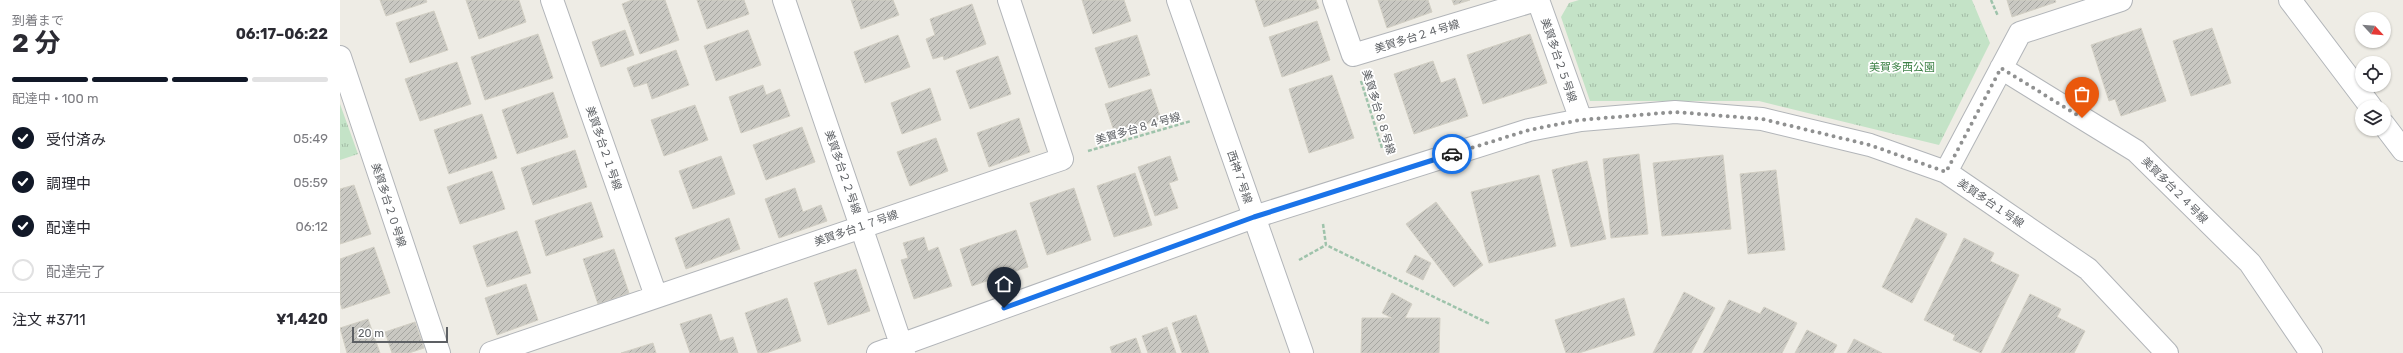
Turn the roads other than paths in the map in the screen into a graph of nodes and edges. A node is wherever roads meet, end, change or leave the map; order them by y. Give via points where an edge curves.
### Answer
1 (552, 0) edge
2 (784, 0) edge
3 (1009, 0) edge
4 (1178, 0) edge
5 (1334, 0) edge
6 (1537, 0) edge
7 (2120, 0) edge
8 (2290, 0) edge
9 (340, 57) edge
10 (2001, 68) junction
11 (2366, 100) edge
12 (1580, 120) junction
13 (2391, 134) edge
14 (2403, 150) edge
15 (1946, 172) junction
16 (1254, 217) junction
17 (861, 226) junction
18 (656, 296) junction
19 (903, 349) edge
20 (439, 353) edge
21 (491, 353) edge
22 (878, 353) edge
23 (1302, 353) edge
24 (2167, 353) edge
25 (2311, 353) edge

1 - 18 street, 美賀多台２１号線
2 - 17 street, 美賀多台２２号線
3 - 17 street, 美賀多台１７号線 via 1062,158
4 - 16 street, 西神７号線
5 - 6 street, 美賀多台２４号線 via 1353,55
6 - 12 street, 美賀多台２５号線
7 - 10 street via 2020,33
8 - 11 street
9 - 20 street, 美賀多台２０号線
10 - 15 street
10 - 25 street, 美賀多台２４号線 via 2136,151 2250,263
12 - 15 street, 美賀多台１号線 via 1675,112 1762,119 1870,145
12 - 16 street, 美賀多台１号線 via 1529,130
13 - 14 street
15 - 24 street, 美賀多台１号線 via 2088,269
16 - 19 street, 美賀多台１号線
16 - 23 street, 西神７号線
17 - 18 street, 美賀多台１７号線
17 - 19 street, 美賀多台２２号線
18 - 21 street, 美賀多台１７号線
19 - 22 street, 美賀多台１号線

